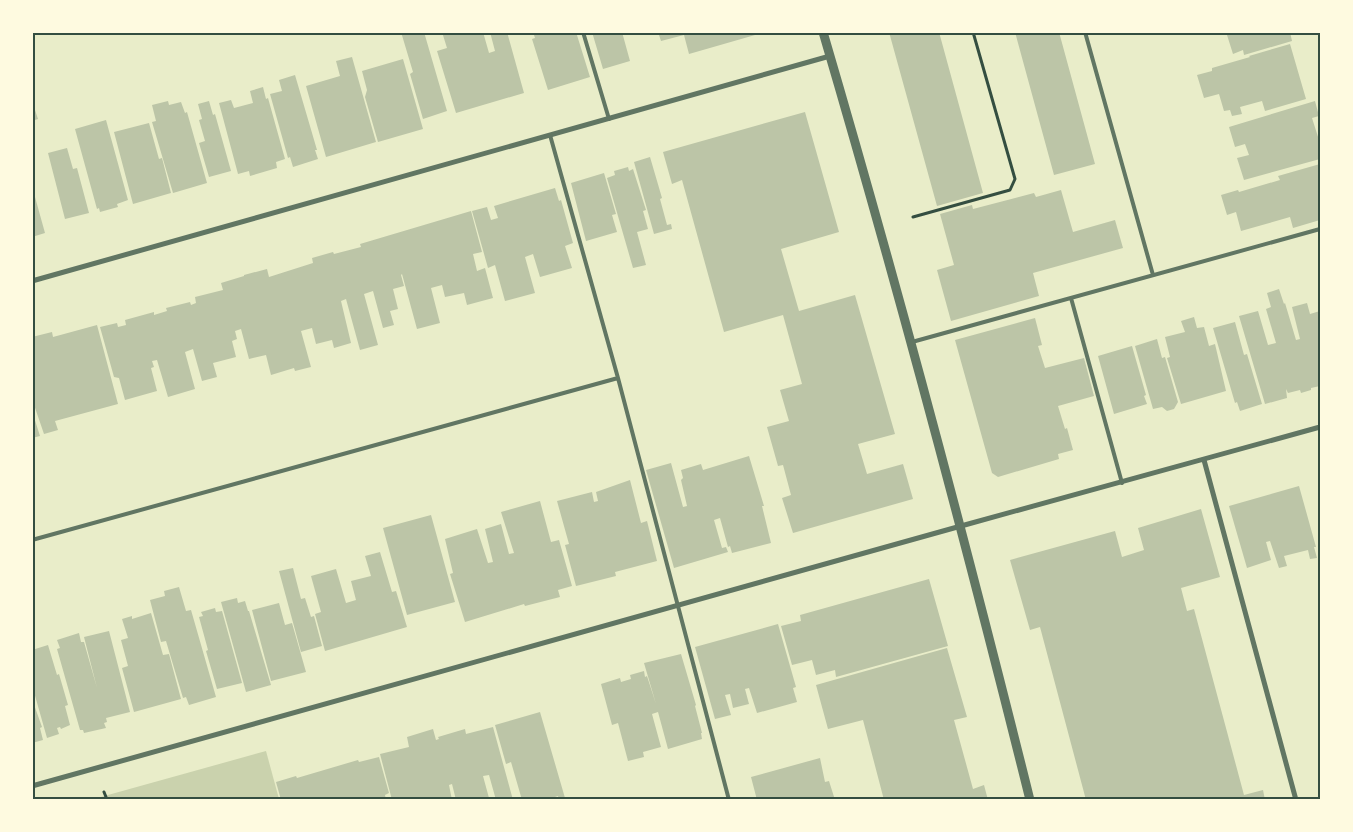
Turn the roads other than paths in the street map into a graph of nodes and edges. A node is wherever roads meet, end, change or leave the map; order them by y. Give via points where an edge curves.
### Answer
1 (583, 32) edge
2 (823, 32) edge
3 (1085, 32) edge
4 (830, 56) junction
5 (608, 119) junction
6 (550, 135) junction
7 (1320, 230) edge
8 (1153, 276) junction
9 (32, 281) edge
10 (1071, 298) junction
11 (912, 342) junction
12 (618, 378) junction
13 (1320, 427) edge
14 (1204, 460) junction
15 (1122, 483) junction
16 (960, 526) junction
17 (32, 540) edge
18 (678, 605) junction
19 (32, 786) edge
20 (730, 800) edge
21 (1030, 800) edge
22 (1296, 800) edge

1 - 5 lane
2 - 4 street
3 - 8 lane
4 - 5 street
4 - 11 street
5 - 6 street
6 - 9 street
6 - 12 lane
7 - 8 lane
8 - 10 lane
10 - 11 lane
10 - 15 lane
11 - 16 street
12 - 17 lane
12 - 18 lane
13 - 14 street
14 - 15 street
14 - 22 street
15 - 16 street
16 - 18 street
16 - 21 street
18 - 19 street
18 - 20 lane

